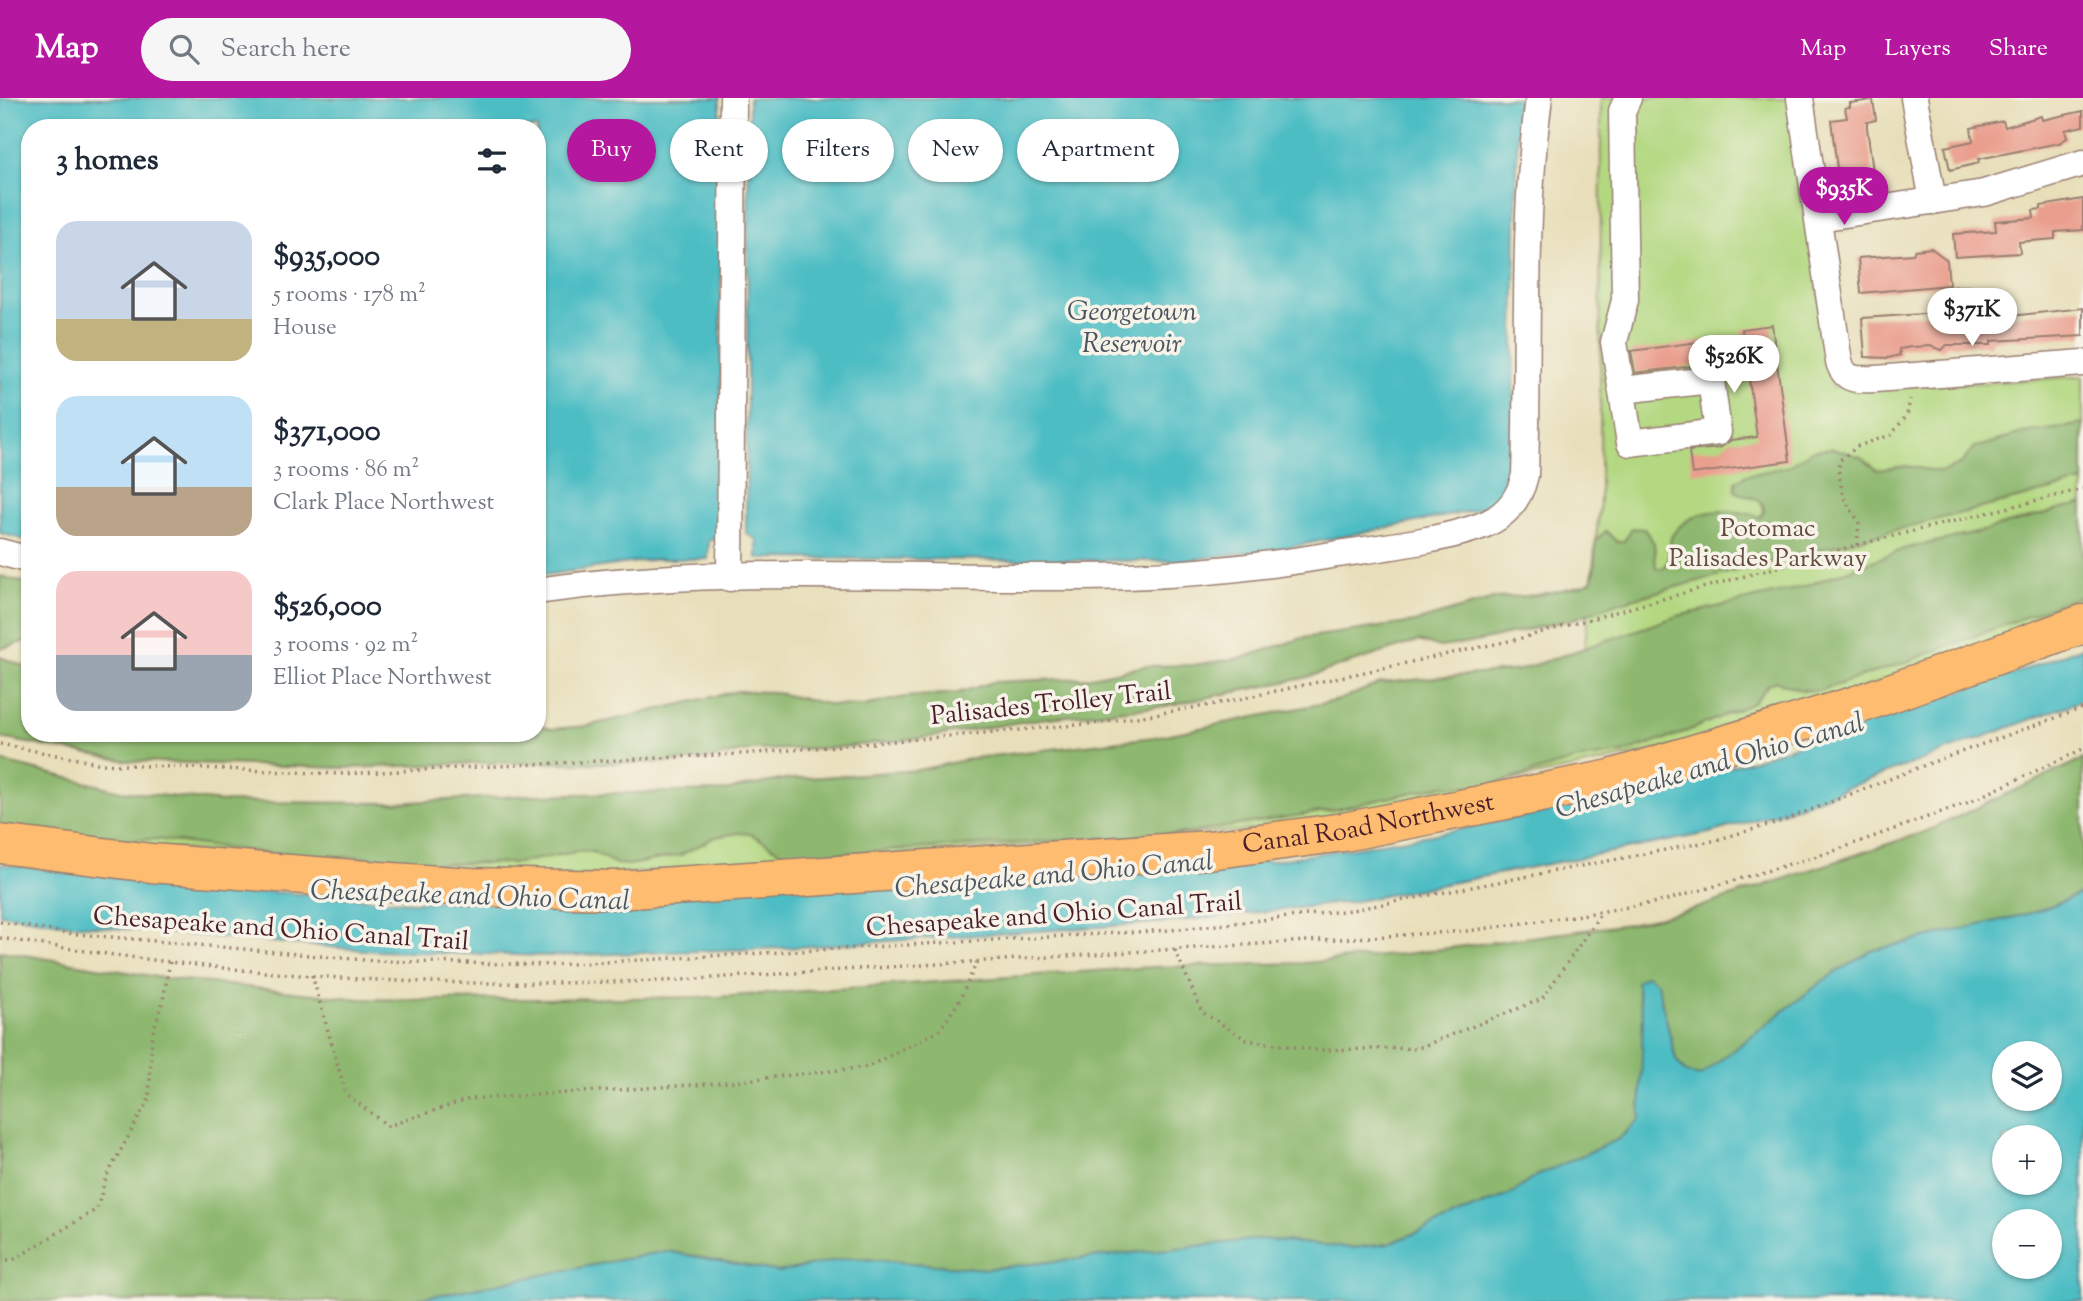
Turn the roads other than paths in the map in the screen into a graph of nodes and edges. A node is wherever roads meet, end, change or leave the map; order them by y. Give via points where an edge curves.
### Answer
1 (733, 98) edge
2 (1539, 98) edge
3 (1628, 98) edge
4 (1800, 98) edge
5 (1914, 98) edge
6 (2083, 163) edge
7 (1934, 201) junction
8 (1818, 218) junction
9 (2083, 363) edge
10 (1622, 390) dead end
11 (0, 552) edge
12 (21, 558) edge
13 (730, 578) junction
14 (546, 590) edge
15 (2083, 624) edge
16 (0, 844) edge

1 - 13 street
2 - 13 street via 1534,132 1525,475 1510,508 1487,523 1256,568 1129,576
3 - 10 street via 1622,111 1625,300 1614,342
4 - 8 street
5 - 7 street
6 - 7 street via 1984,193
7 - 8 street
8 - 9 street via 1845,375 1854,379 1914,376
11 - 12 street
13 - 14 street
15 - 16 highway, Canal Road Northwest via 1857,705 1611,779 1344,832 1209,850 616,890 403,883 139,862

